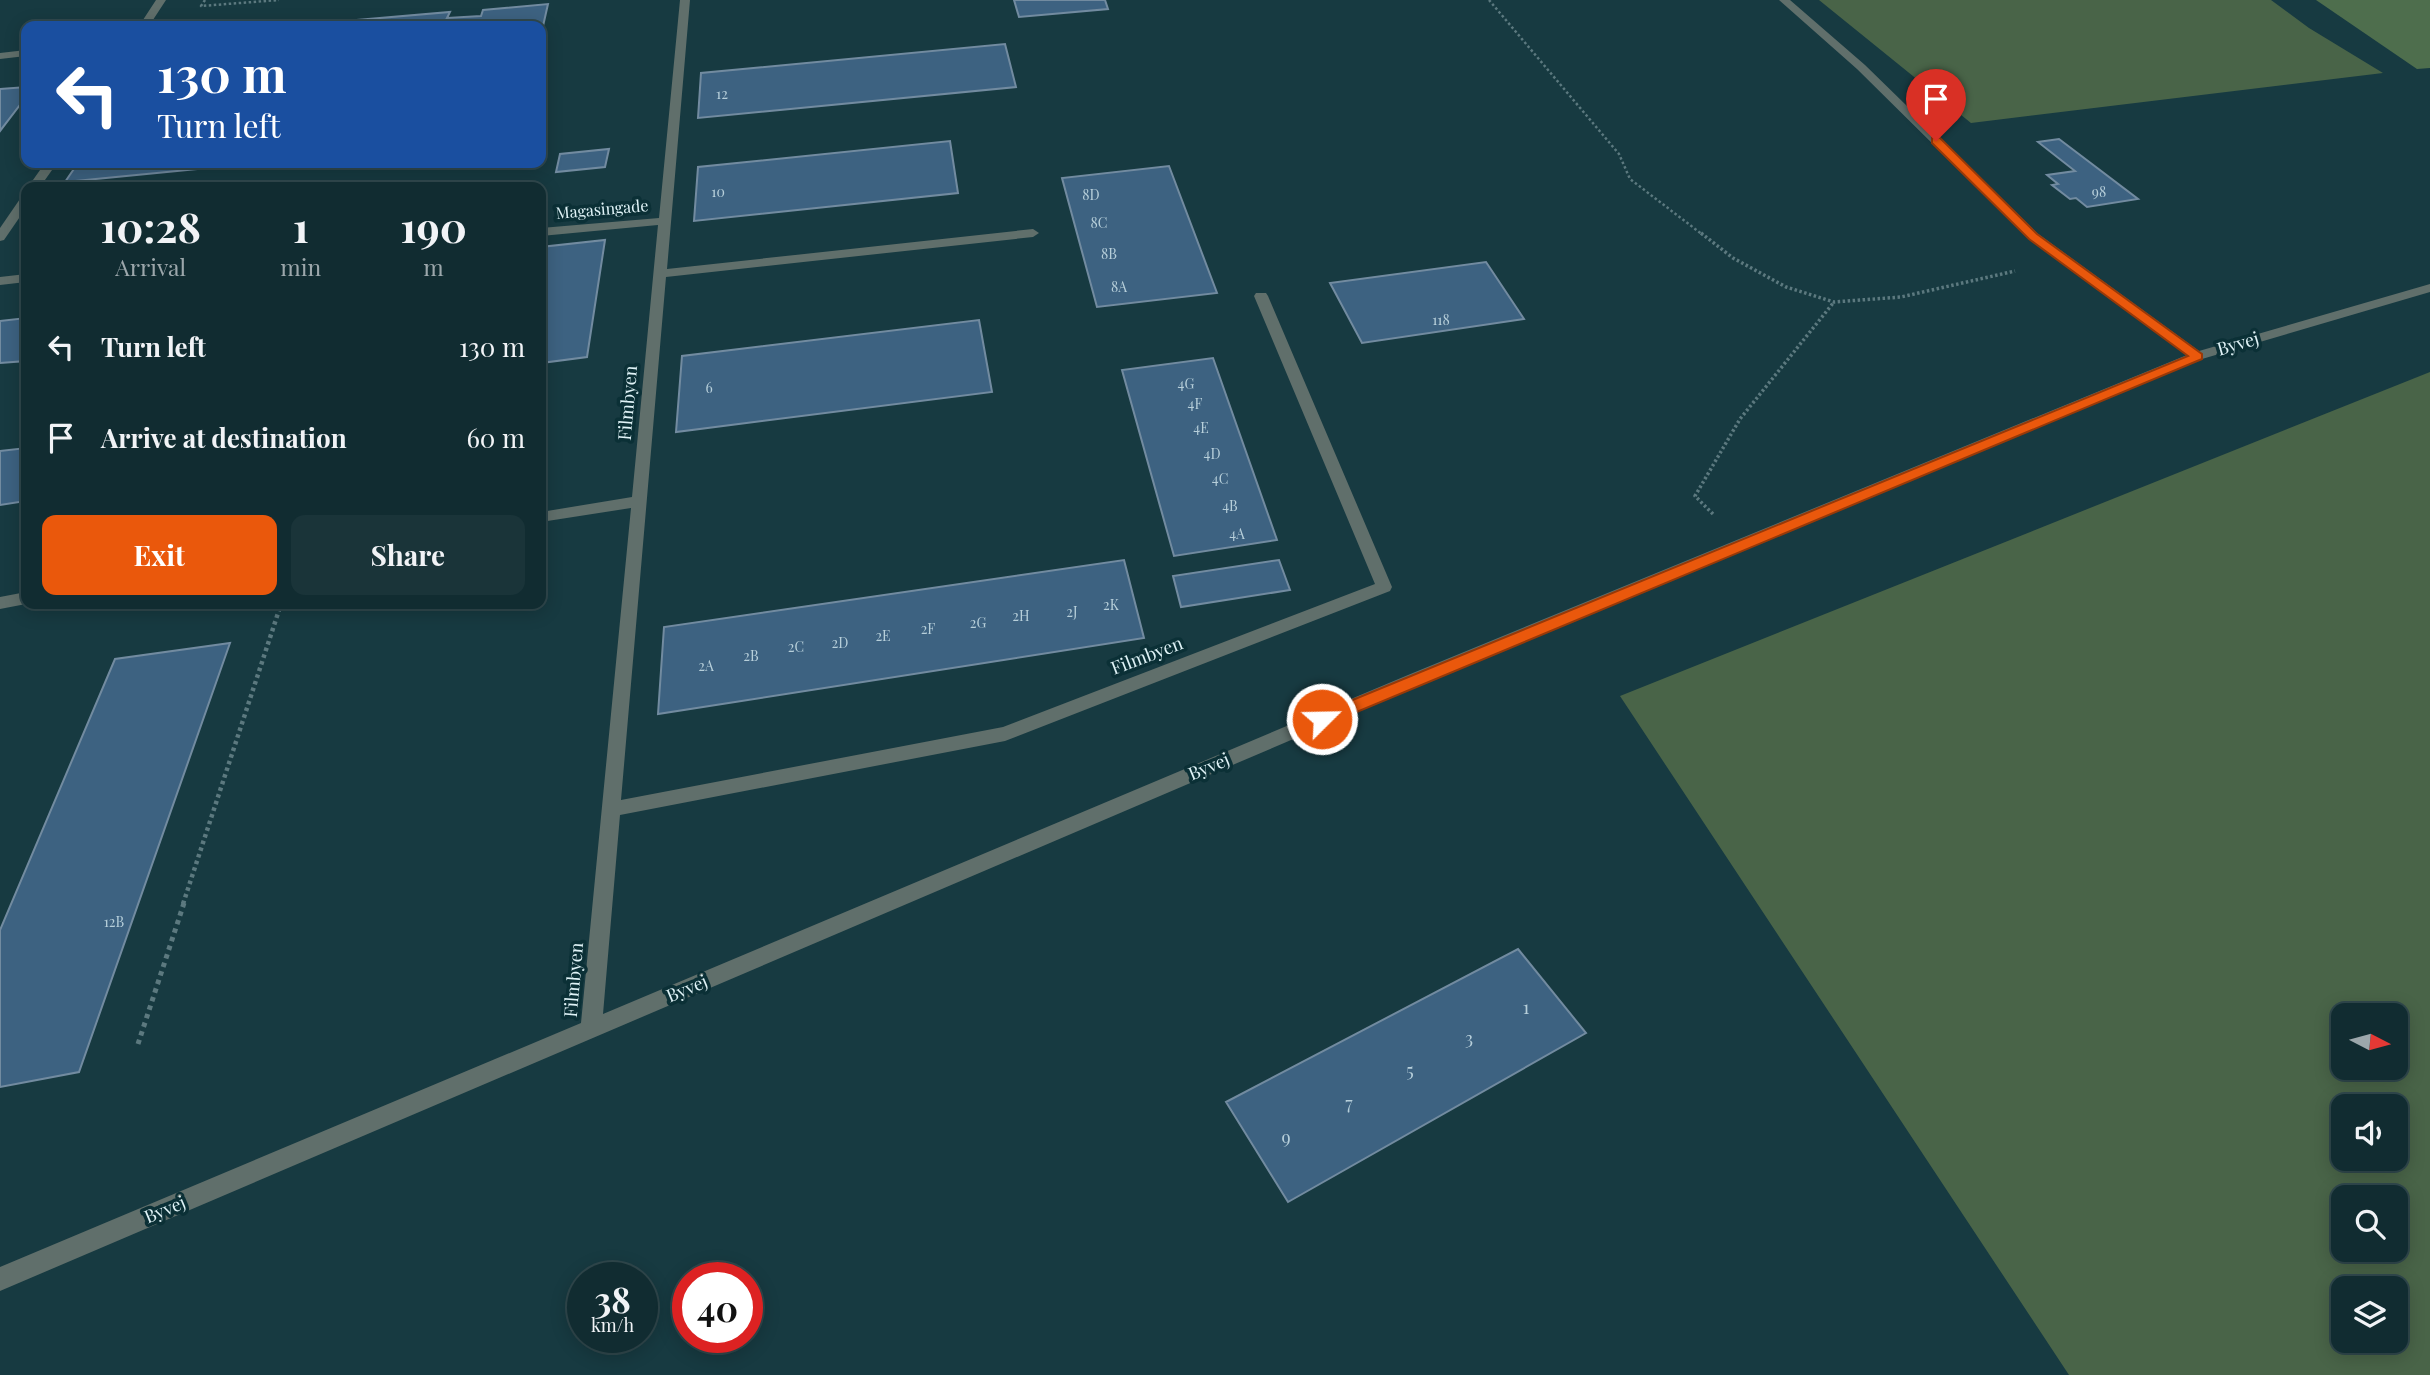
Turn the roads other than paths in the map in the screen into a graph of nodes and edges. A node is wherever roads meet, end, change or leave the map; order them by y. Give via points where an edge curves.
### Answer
1 (161, 0) edge
2 (685, 0) edge
3 (1783, 0) edge
4 (147, 21) edge
5 (21, 54) edge
6 (0, 56) edge
7 (21, 206) edge
8 (666, 221) junction
9 (546, 232) edge
10 (1033, 233) dead end
11 (0, 237) edge
12 (660, 274) junction
13 (21, 279) edge
14 (0, 281) edge
15 (2430, 288) edge
16 (1261, 296) dead end
17 (2197, 356) junction
18 (640, 501) junction
19 (546, 516) edge
20 (21, 599) edge
21 (0, 603) edge
22 (612, 809) junction
23 (591, 1030) junction
24 (0, 1279) edge

1 - 4 street
2 - 8 street, Filmbyen
3 - 17 street via 1861,68 2033,236
5 - 6 street
7 - 11 street
8 - 9 street, Magasingade
8 - 12 street, Filmbyen
10 - 12 street
12 - 18 street, Filmbyen
13 - 14 street
15 - 17 street, Byvej
16 - 22 street, Filmbyen via 1384,586 1005,734
17 - 23 street, Byvej
18 - 19 street
18 - 22 street, Filmbyen
20 - 21 street
22 - 23 street, Filmbyen
23 - 24 street, Byvej

